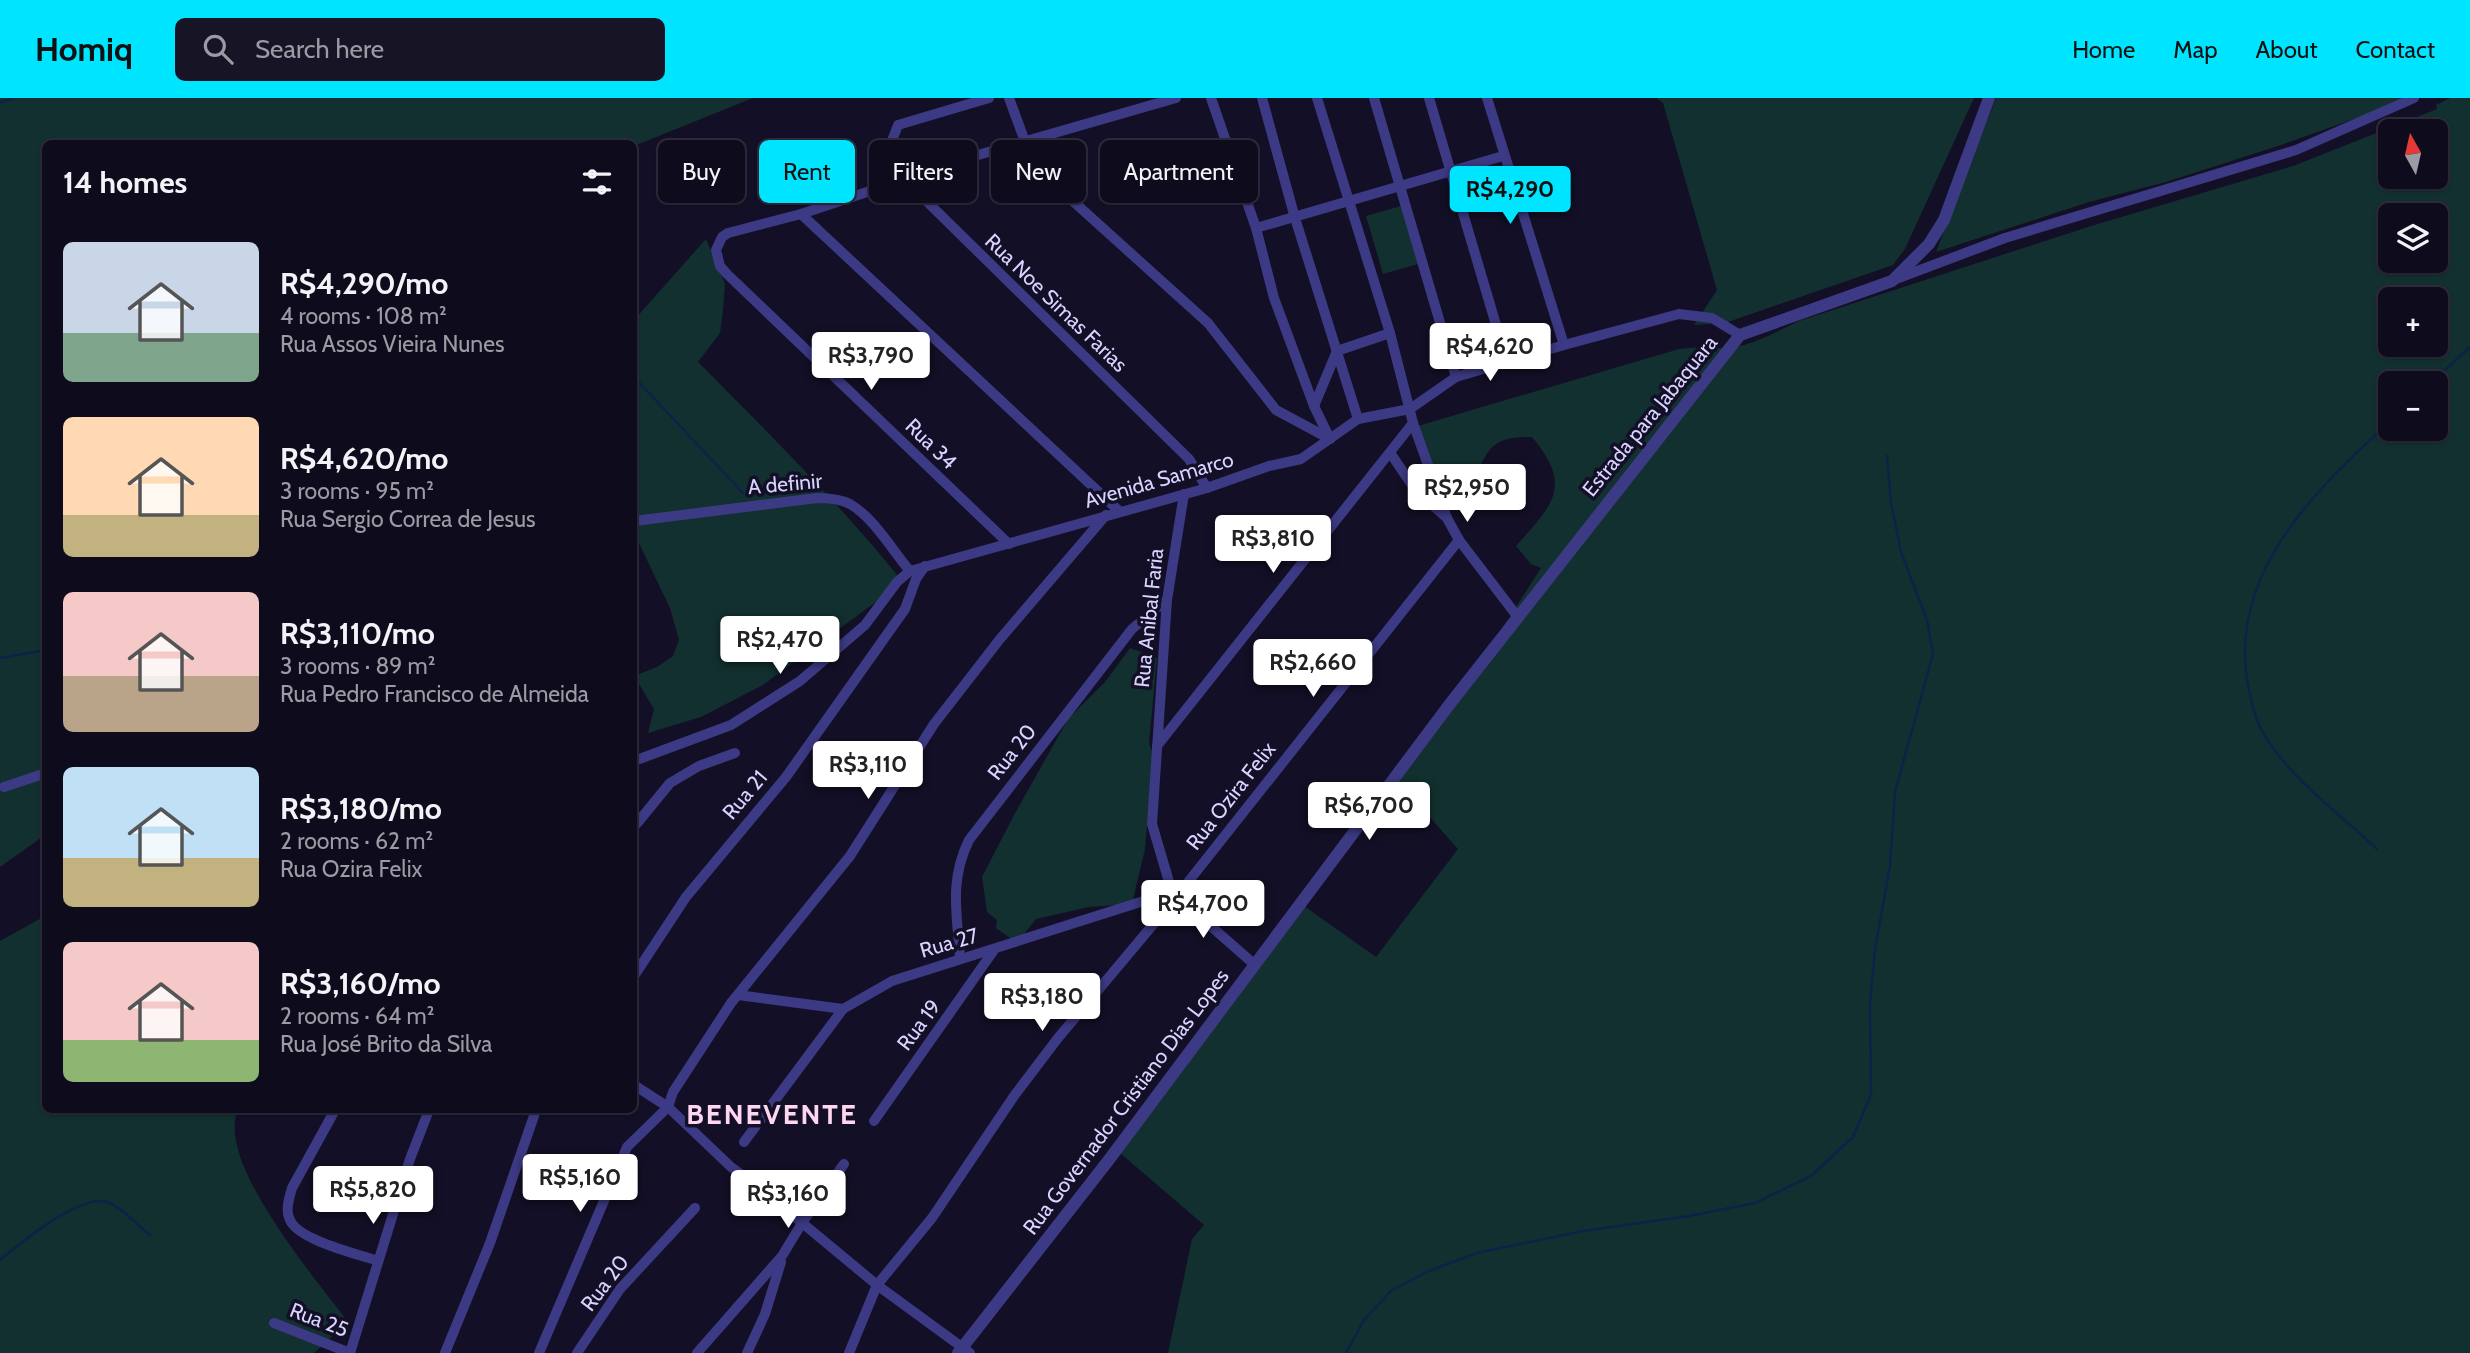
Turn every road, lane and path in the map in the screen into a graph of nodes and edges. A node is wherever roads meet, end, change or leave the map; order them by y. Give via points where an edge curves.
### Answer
1 (989, 98) edge
2 (1009, 98) edge
3 (1177, 98) edge
4 (1211, 98) edge
5 (1262, 98) edge
6 (1317, 98) edge
7 (1374, 98) edge
8 (1429, 98) edge
9 (1487, 98) edge
10 (1989, 98) edge
11 (2414, 98) edge
12 (894, 140) edge
13 (1022, 140) edge
14 (1030, 140) edge
15 (1503, 156) junction
16 (1451, 174) junction
17 (1400, 188) junction
18 (869, 192) edge
19 (1351, 202) junction
20 (928, 203) edge
21 (1076, 203) edge
22 (801, 214) junction
23 (1295, 218) junction
24 (1256, 228) junction
25 (1892, 281) junction
26 (1390, 333) junction
27 (1740, 335) junction
28 (1563, 345) junction
29 (1337, 351) junction
30 (1507, 362) junction
31 (1457, 377) junction
32 (1314, 406) junction
33 (1410, 409) junction
34 (1358, 419) junction
35 (1413, 423) junction
36 (1330, 439) junction
37 (1391, 454) junction
38 (1207, 488) junction
39 (1184, 494) junction
40 (1118, 511) junction
41 (1106, 514) junction
42 (1447, 518) junction
43 (637, 521) edge
44 (1459, 540) junction
45 (1009, 544) junction
46 (925, 566) junction
47 (910, 571) junction
48 (1167, 600) junction
49 (1517, 616) junction
50 (1449, 705) joint
51 (1157, 746) junction
52 (735, 753) dead end
53 (637, 760) edge
54 (42, 774) edge
55 (4, 787) dead end
56 (637, 823) edge
57 (1174, 894) junction
58 (994, 950) junction
59 (960, 958) junction
60 (1255, 965) junction
61 (637, 971) edge
62 (738, 995) junction
63 (843, 1009) junction
64 (637, 1087) edge
65 (668, 1107) junction
66 (333, 1113) edge
67 (428, 1113) edge
68 (535, 1113) edge
69 (874, 1121) dead end
70 (744, 1142) dead end
71 (844, 1164) dead end
72 (695, 1208) dead end
73 (802, 1223) junction
74 (782, 1256) junction
75 (378, 1261) junction
76 (877, 1285) junction
77 (274, 1324) dead end
78 (963, 1351) edge
79 (350, 1353) edge
80 (445, 1353) edge
81 (539, 1353) edge
82 (577, 1353) edge
83 (697, 1353) edge
84 (747, 1353) edge
85 (849, 1353) edge

1 - 12 street, Rua Noe Simas Farias via 898,125
2 - 13 street
3 - 14 street
4 - 24 street
5 - 23 street
6 - 19 street
7 - 17 street
8 - 16 street
9 - 15 street
10 - 25 street, Estrada para Jabaquara via 1944,220 1929,244
11 - 25 street via 2296,150 2005,238
15 - 16 street
15 - 28 street
16 - 17 street
16 - 30 street
17 - 19 street
17 - 31 street
18 - 22 street
19 - 23 street
19 - 26 street
20 - 38 street, Rua Noe Simas Farias via 1189,460
21 - 36 street via 1208,323 1276,410
22 - 40 street
22 - 45 street, Rua 34 via 728,233 716,250 720,266
23 - 24 street
23 - 29 street
24 - 32 street via 1274,298
25 - 27 street, Estrada para Jabaquara
26 - 29 street
26 - 33 street
27 - 28 street via 1712,317 1679,314
27 - 49 street, Estrada para Jabaquara
28 - 30 street
29 - 32 street
29 - 34 street
30 - 31 street
31 - 33 street
32 - 36 street
33 - 34 street, Avenida Samarco
33 - 35 street
34 - 36 street, Avenida Samarco
35 - 37 street
35 - 42 street
36 - 38 street, Avenida Samarco via 1301,459
37 - 42 street via 1416,491
37 - 51 street
38 - 39 street, Avenida Samarco
39 - 40 street, Avenida Samarco
39 - 48 street, Rua Anibal Faria
40 - 41 street, Avenida Samarco
41 - 45 street, Avenida Samarco
41 - 62 street via 934,724 850,856
42 - 44 street
43 - 47 street, A definir via 836,499 862,514
44 - 49 street
44 - 57 street, Rua Ozira Felix
45 - 46 street, Avenida Samarco
46 - 47 street, Avenida Samarco
46 - 61 street, Rua 21 via 905,609 875,652 786,777 686,897
47 - 53 street via 865,625 800,681 731,724
48 - 51 street, Rua Anibal Faria
48 - 59 street, Rua 20 via 1132,629 969,840 955,877
49 - 50 street, Estrada para Jabaquara
50 - 60 street, Rua Governador Cristiano Dias Lopes
51 - 57 street, Rua Anibal Faria via 1152,824
52 - 56 street via 670,783
54 - 55 street
57 - 58 street, Rua 27
57 - 60 street
57 - 76 street, Rua Ozira Felix via 1058,1038 932,1218
58 - 59 street, Rua 27
58 - 69 street, Rua 19
59 - 63 street, Rua 27 via 892,981
60 - 78 street, Rua Governador Cristiano Dias Lopes
62 - 63 street
62 - 65 street via 673,1091
63 - 70 street
64 - 65 street
65 - 73 street via 731,1167
65 - 81 street via 627,1147
66 - 75 street via 292,1188 289,1219 310,1237
67 - 75 street
68 - 80 street
71 - 73 street
72 - 82 street, Rua 20 via 620,1289
73 - 74 street
73 - 76 street
74 - 83 street
74 - 84 street via 765,1314
75 - 79 street
76 - 78 street
76 - 85 street, Rua Ozira Felix
77 - 79 street, Rua 25

